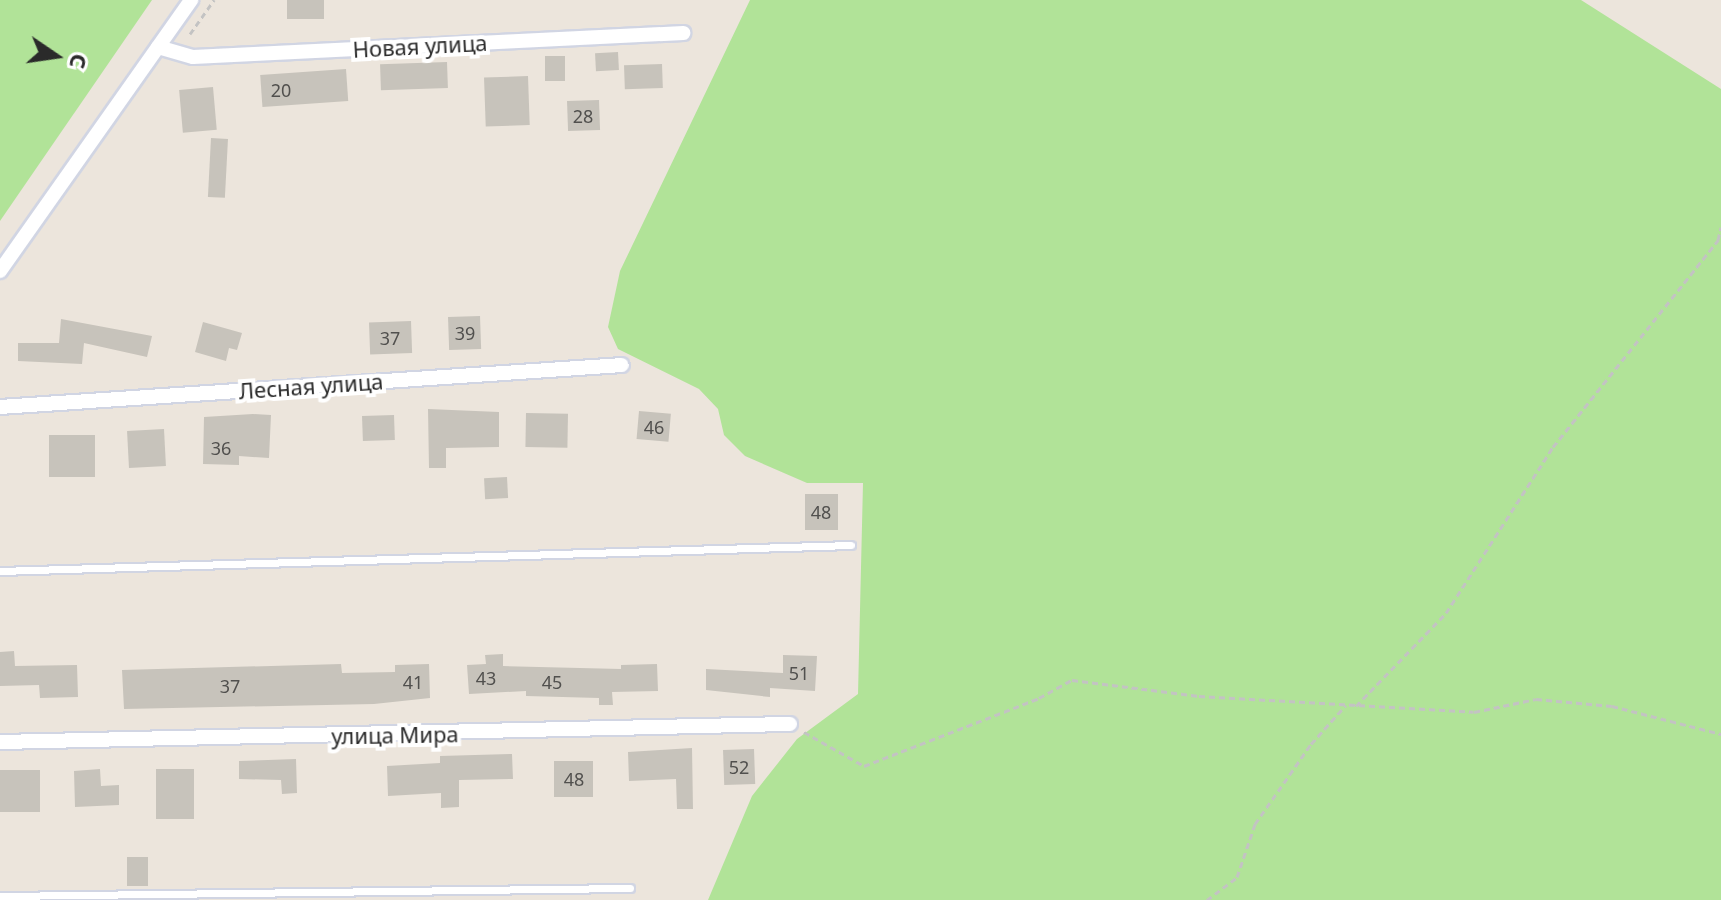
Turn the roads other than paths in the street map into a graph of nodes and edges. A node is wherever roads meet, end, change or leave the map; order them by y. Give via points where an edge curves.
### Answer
1 (191, 0) edge
2 (683, 33) dead end
3 (158, 47) junction
4 (0, 271) edge
5 (622, 365) dead end
6 (0, 407) edge
7 (851, 545) dead end
8 (0, 571) edge
9 (790, 724) road end
10 (0, 742) edge
11 (630, 888) dead end
12 (0, 896) edge

1 - 3 street
2 - 3 street, Новая улица via 193,57
3 - 4 street
5 - 6 street, Лесная улица
7 - 8 lane
9 - 10 street, улица Мира
11 - 12 lane

